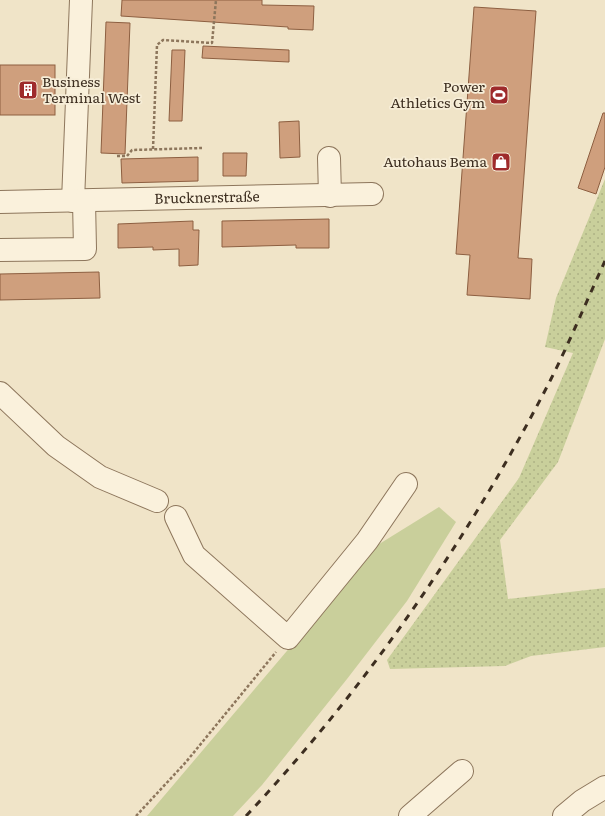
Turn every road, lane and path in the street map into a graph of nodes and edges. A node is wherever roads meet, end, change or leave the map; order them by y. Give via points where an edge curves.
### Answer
1 (81, 0) edge
2 (216, 0) edge
3 (202, 148) dead end
4 (153, 149) junction
5 (117, 156) dead end
6 (329, 158) dead end
7 (372, 194) dead end
8 (330, 196) junction
9 (79, 201) junction
10 (0, 202) edge
11 (0, 250) edge
12 (0, 393) edge
13 (406, 484) dead end
14 (157, 501) dead end
15 (176, 517) dead end
16 (288, 638) junction
17 (462, 771) dead end
18 (605, 787) edge
19 (136, 816) edge
20 (410, 816) edge
21 (564, 816) edge

1 - 9 street
2 - 4 path via 212,42 163,40 157,45
3 - 4 path
4 - 5 path via 132,150 128,156
6 - 8 street
7 - 8 street, Brucknerstraße
8 - 9 street, Brucknerstraße
9 - 10 street, Brucknerstraße
9 - 11 street via 85,249
12 - 14 street via 56,446 100,477
13 - 16 street via 366,541
15 - 16 street via 194,555
16 - 19 path via 186,762
17 - 20 street
18 - 21 street

